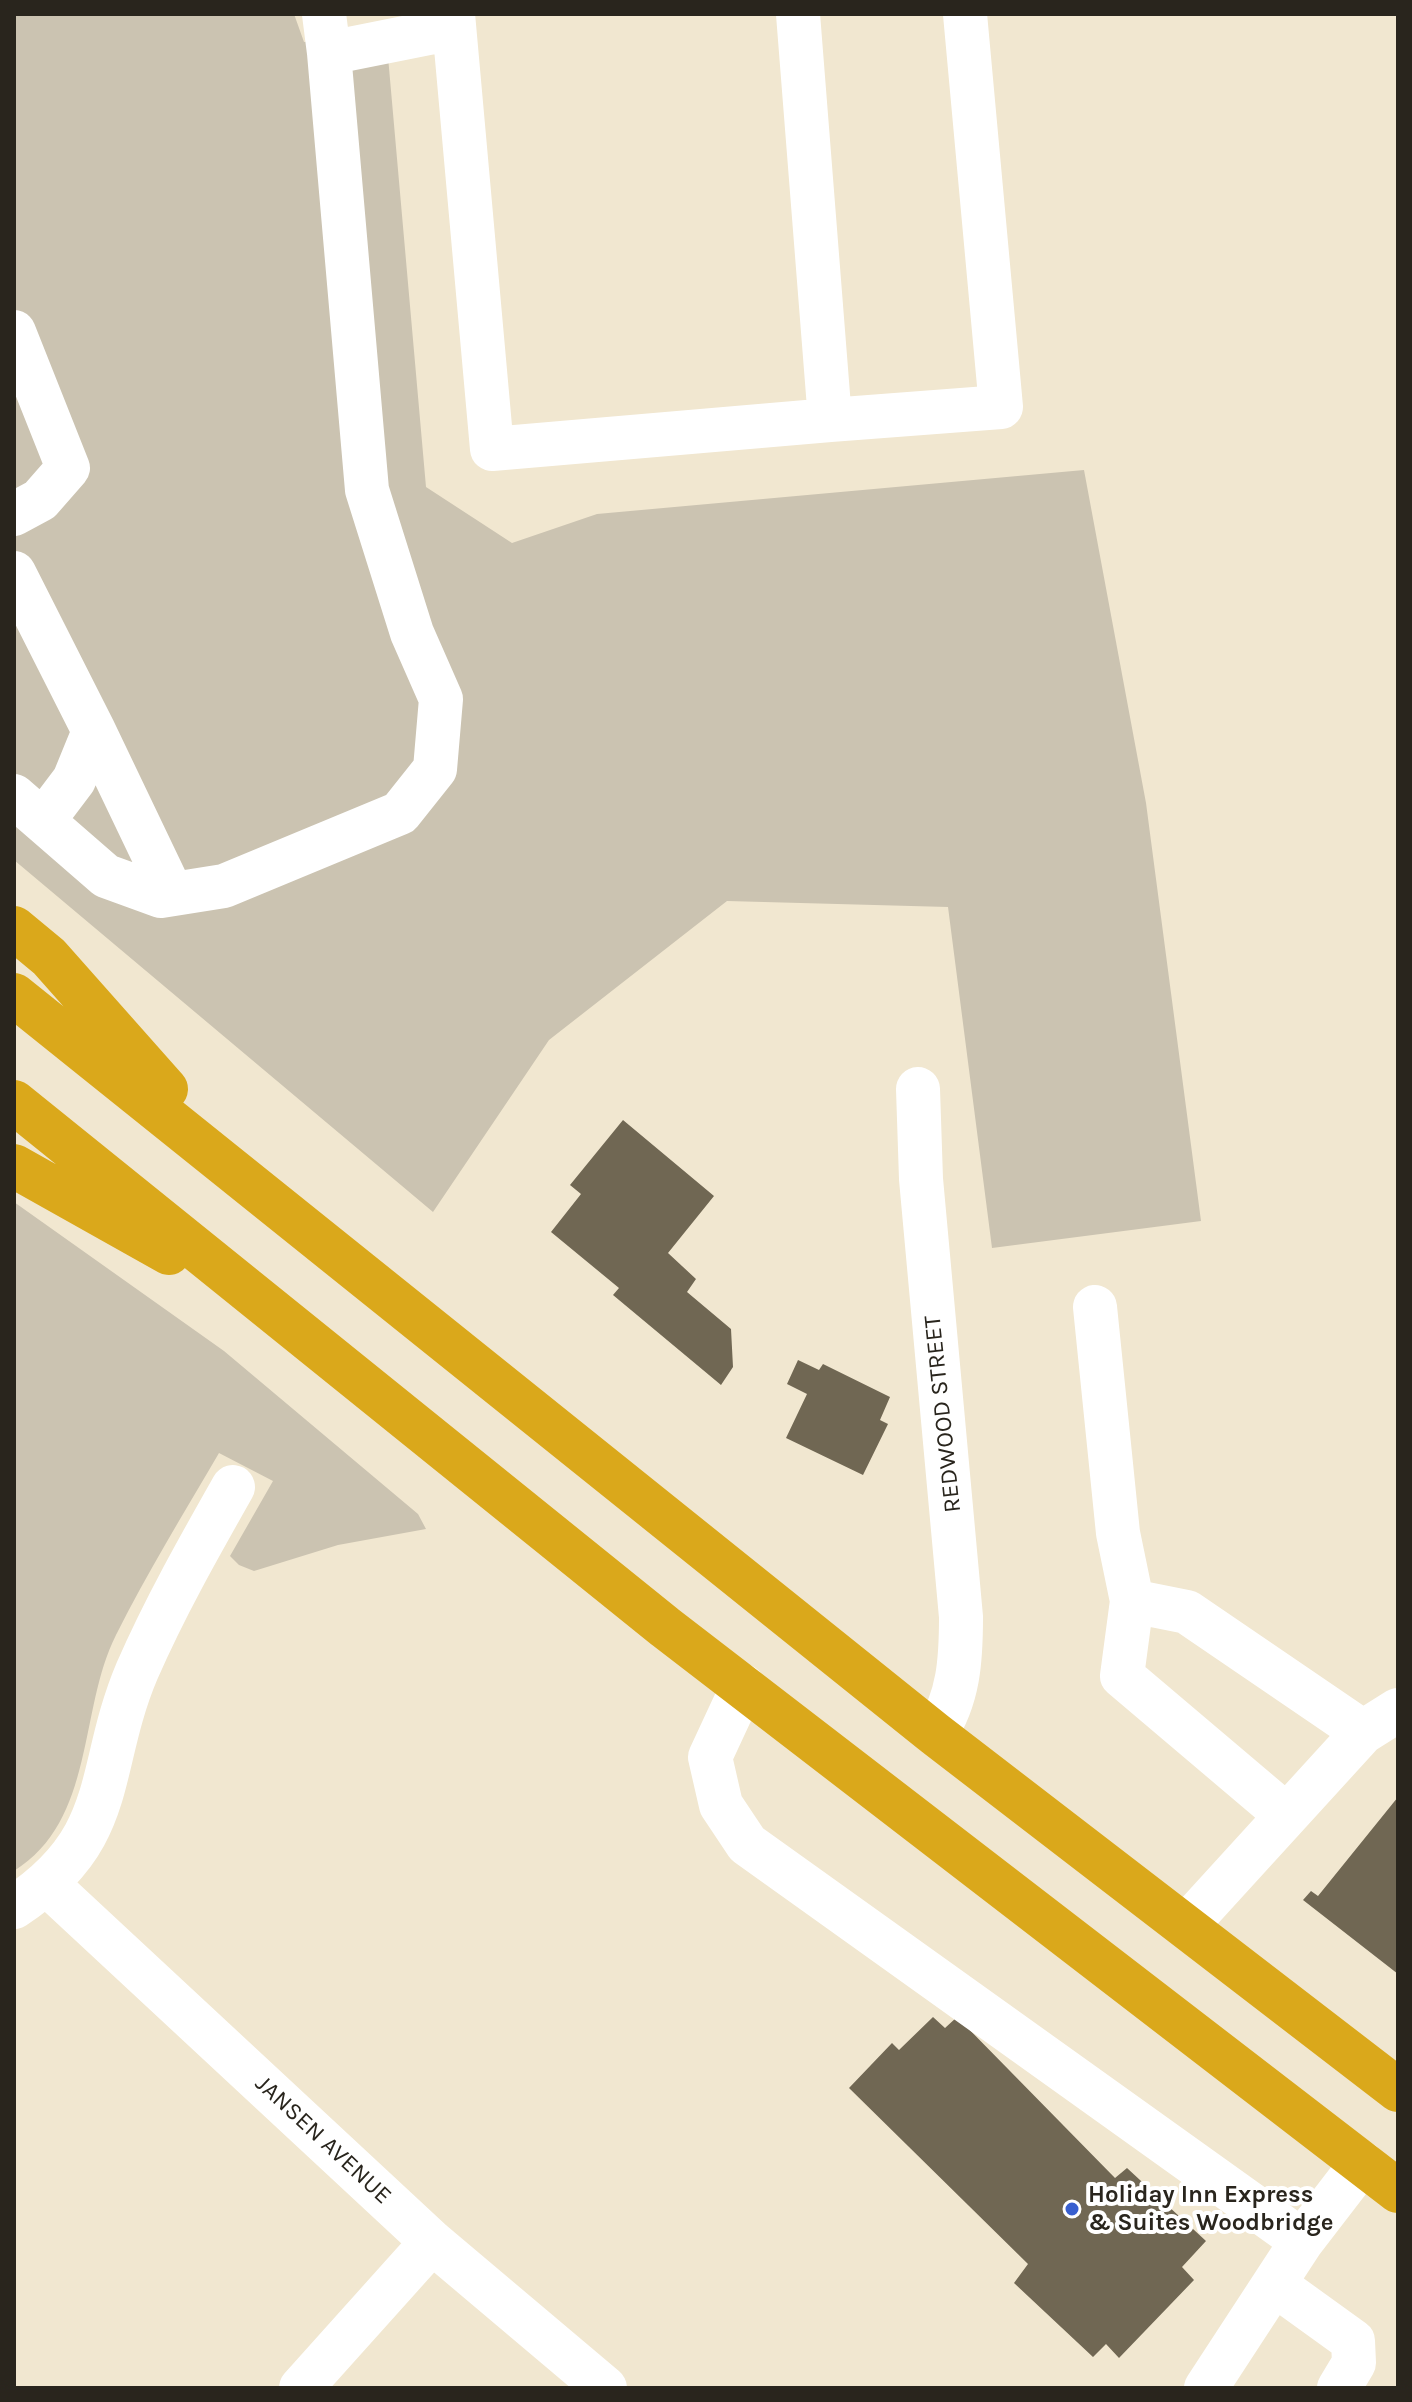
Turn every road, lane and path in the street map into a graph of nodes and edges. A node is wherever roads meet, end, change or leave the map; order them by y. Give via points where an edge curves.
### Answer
1 (798, 14) edge
2 (965, 14) edge
3 (454, 21) edge
4 (327, 34) edge
5 (14, 332) edge
6 (830, 420) junction
7 (14, 514) edge
8 (14, 573) edge
9 (94, 731) junction
10 (28, 808) edge
11 (172, 894) junction
12 (14, 928) edge
13 (14, 995) edge
14 (918, 1089) dead end
15 (14, 1102) edge
16 (14, 1166) edge
17 (242, 1175) junction
18 (1095, 1307) dead end
19 (272, 1311) junction
20 (233, 1487) dead end
21 (1132, 1601) junction
22 (743, 1686) junction
23 (1381, 1721) edge
24 (935, 1734) junction
25 (1286, 1815) junction
26 (31, 1896) edge
27 (1186, 1926) junction
28 (1398, 2090) edge
29 (1362, 2163) junction
30 (1398, 2191) edge
31 (1302, 2241) junction
32 (432, 2242) junction
33 (1274, 2284) junction
34 (301, 2388) edge
35 (605, 2388) edge
36 (1206, 2388) edge
37 (1339, 2388) edge

1 - 6 street
2 - 6 street via 1001,407
3 - 4 street
3 - 6 street via 492,449
4 - 11 street via 367,490 412,633 441,699 435,769 400,813 224,886
5 - 7 street via 68,468 40,500
8 - 9 street
9 - 10 street via 74,780
9 - 11 street
10 - 11 street via 106,876 161,896
12 - 17 highway via 49,957
13 - 17 highway
14 - 24 street, REDWOOD STREET via 921,1179 961,1617 953,1700
15 - 19 highway
16 - 19 highway
17 - 24 highway
18 - 21 street via 1118,1533
19 - 22 highway
20 - 26 street via 178,1584 137,1672 101,1804 79,1844
21 - 23 street via 1187,1612
21 - 25 street via 1122,1676
22 - 29 highway
22 - 31 street via 710,1757 721,1805 747,1844
23 - 25 street
24 - 27 highway
25 - 27 street
26 - 32 street, JANSEN AVENUE
27 - 28 highway
29 - 30 highway
29 - 31 street
31 - 33 street
32 - 34 street
32 - 35 street, JANSEN AVENUE
33 - 36 street
33 - 37 street via 1353,2341 1354,2363

